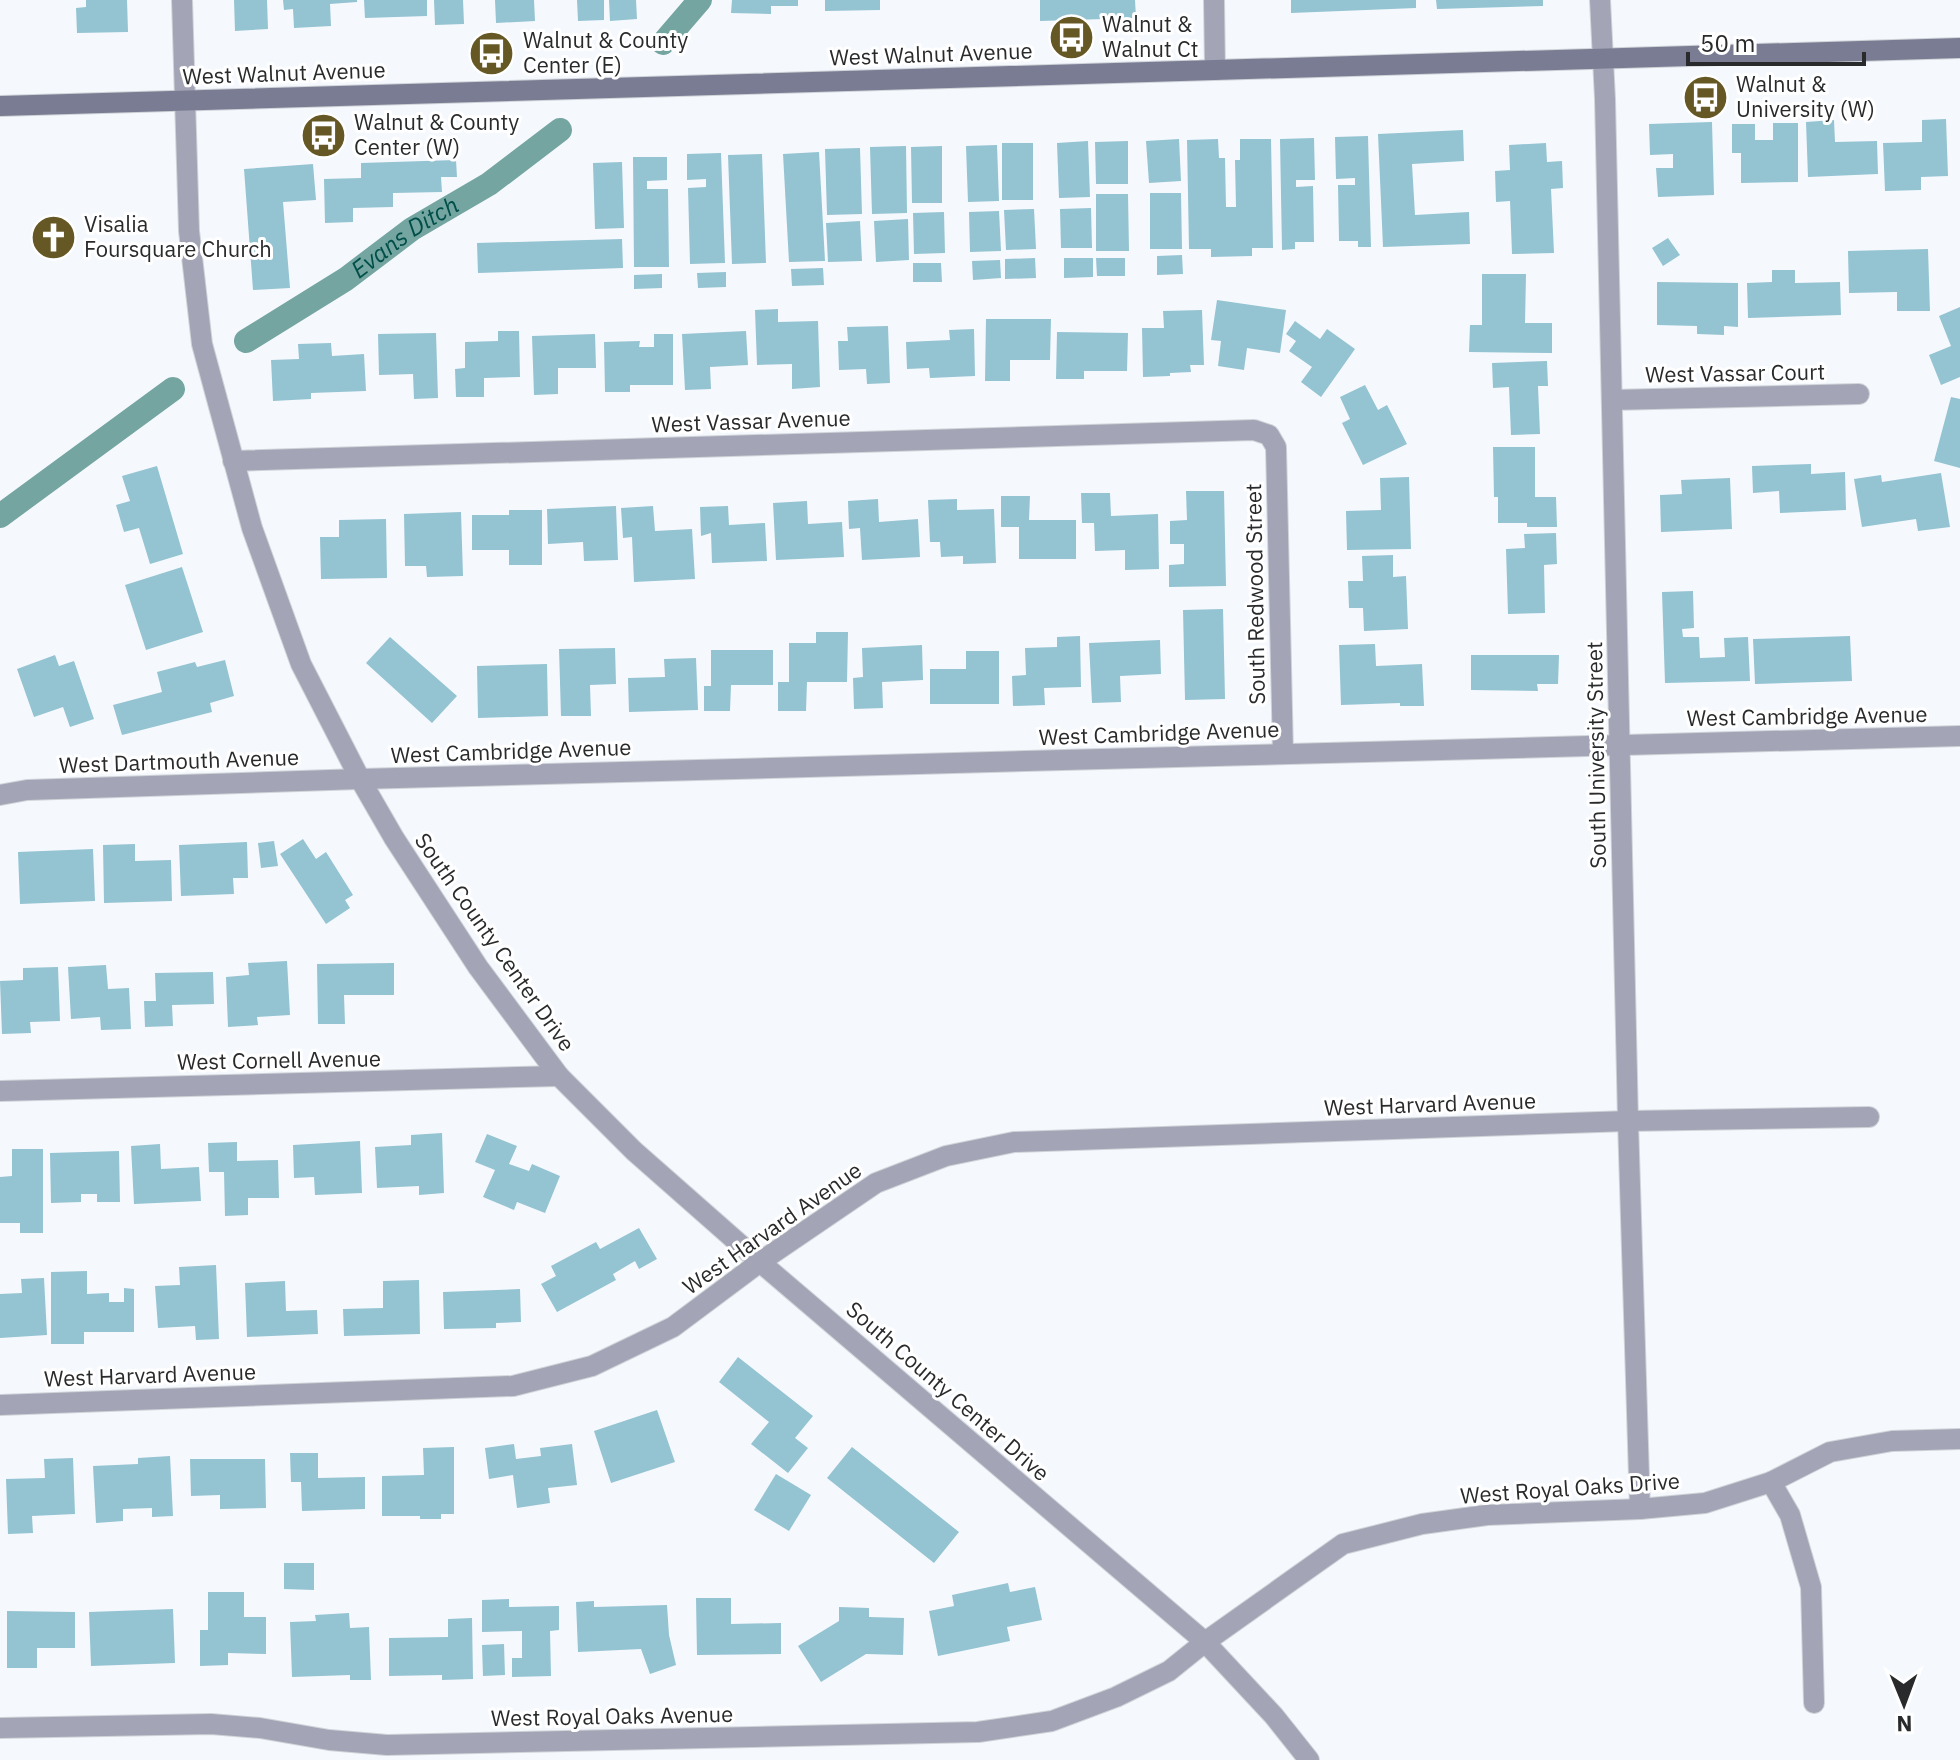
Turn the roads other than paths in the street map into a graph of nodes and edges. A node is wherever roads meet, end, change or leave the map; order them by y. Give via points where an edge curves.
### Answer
1 (182, 0) edge
2 (1214, 0) edge
3 (1600, 0) edge
4 (1960, 48) edge
5 (1603, 58) junction
6 (1215, 70) junction
7 (185, 99) junction
8 (0, 106) edge
9 (1859, 394) dead end
10 (1612, 400) junction
11 (1269, 435) joint
12 (233, 461) junction
13 (1960, 736) edge
14 (1619, 744) junction
15 (1283, 753) junction
16 (360, 779) junction
17 (0, 795) edge
18 (559, 1076) junction
19 (0, 1091) edge
20 (1869, 1117) dead end
21 (1628, 1121) junction
22 (760, 1262) junction
23 (0, 1405) edge
24 (1960, 1439) edge
25 (1771, 1482) junction
26 (1640, 1509) junction
27 (1205, 1642) junction
28 (1814, 1703) dead end
29 (0, 1728) edge
30 (445, 1752) edge
31 (1309, 1760) edge

1 - 7 street, South County Center Drive
2 - 6 street
3 - 5 street, South University Street
4 - 5 main road, West Walnut Avenue
5 - 6 main road, West Walnut Avenue
5 - 10 street, South University Street
6 - 7 main road, West Walnut Avenue
7 - 8 main road, West Walnut Avenue
7 - 12 street, South County Center Drive via 189,231 202,344
9 - 10 street, West Vassar Court
10 - 14 street, South University Street
11 - 12 street, West Vassar Avenue via 1254,430
11 - 15 street, South Redwood Street via 1276,447
12 - 16 street, South County Center Drive via 301,664
13 - 14 street, West Cambridge Avenue
14 - 15 street, West Cambridge Avenue
14 - 21 street, South University Street
15 - 16 street, West Cambridge Avenue
16 - 17 street, West Dartmouth Avenue
16 - 18 street, South County Center Drive via 478,967
18 - 19 street, West Cornell Avenue
18 - 22 street, South County Center Drive via 634,1151
20 - 21 street, West Harvard Avenue
21 - 22 street, West Harvard Avenue via 1014,1142 946,1156 876,1183
21 - 26 street, South University Street
22 - 23 street, West Harvard Avenue via 673,1327 592,1366 513,1386
22 - 27 street, South County Center Drive
24 - 25 street, West Royal Oaks Drive via 1892,1441 1830,1452
25 - 26 street, West Royal Oaks Drive via 1705,1503
25 - 28 street via 1790,1515 1811,1587
26 - 27 street, West Royal Oaks Drive via 1487,1515 1422,1524 1343,1544
27 - 30 street, West Royal Oaks Avenue via 1169,1671 1116,1697 1052,1721 978,1732
27 - 31 street, South County Center Drive
29 - 30 street, West Royal Oaks Avenue via 211,1724

